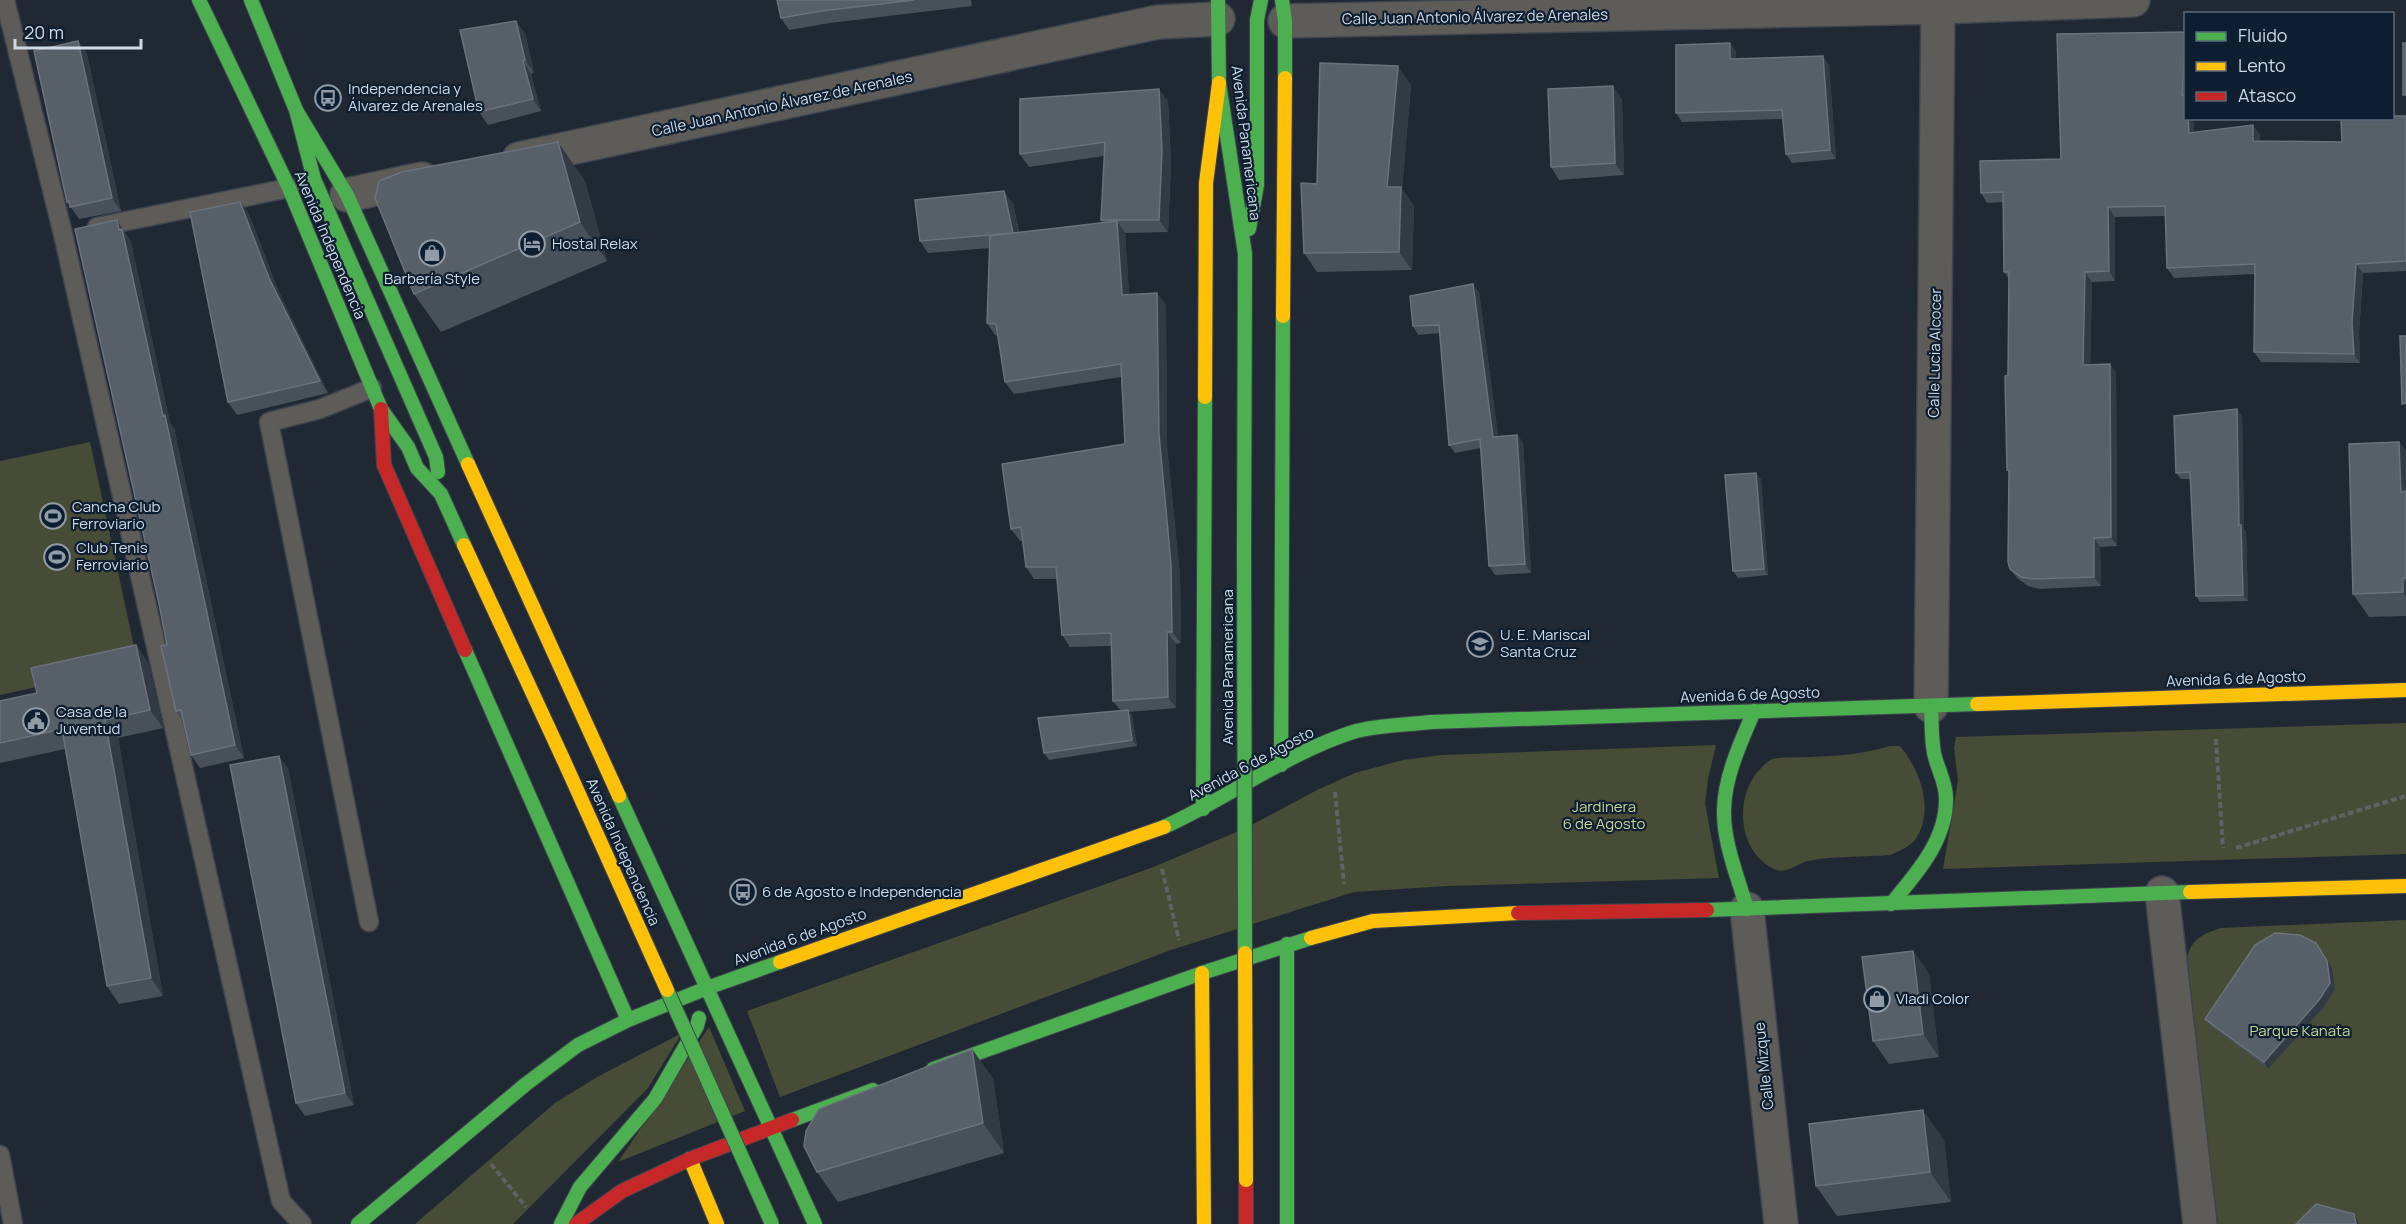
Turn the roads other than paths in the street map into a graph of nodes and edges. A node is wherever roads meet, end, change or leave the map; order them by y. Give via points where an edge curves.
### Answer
1 (5, 0) edge
2 (199, 0) edge
3 (251, 0) edge
4 (1261, 0) edge
5 (2133, 0) edge
6 (1938, 4) edge
7 (1218, 10) edge
8 (1284, 10) edge
9 (1219, 83) junction
10 (297, 110) junction
11 (486, 166) edge
12 (452, 173) edge
13 (289, 188) junction
14 (347, 195) junction
15 (63, 234) junction
16 (1245, 254) junction
17 (372, 388) junction
18 (381, 409) junction
19 (441, 494) junction
20 (2406, 690) edge
21 (1931, 706) junction
22 (1754, 711) junction
23 (1281, 765) junction
24 (1203, 809) junction
25 (2406, 886) edge
26 (2162, 893) junction
27 (1891, 904) junction
28 (1748, 909) junction
29 (369, 922) dead end
30 (1287, 944) junction
31 (1202, 973) junction
32 (707, 988) junction
33 (628, 1020) junction
34 (915, 1075) edge
35 (882, 1087) edge
36 (771, 1127) junction
37 (0, 1155) edge
38 (690, 1159) junction
39 (13, 1224) edge
40 (302, 1224) edge
41 (358, 1224) edge
42 (561, 1224) edge
43 (576, 1224) edge
44 (717, 1224) edge
45 (772, 1224) edge
46 (815, 1224) edge
47 (1204, 1224) edge
48 (1246, 1224) edge
49 (1287, 1224) edge
50 (1781, 1224) edge
51 (2200, 1224) edge

1 - 15 lane
2 - 13 main road, Avenida Independencia
3 - 10 main road, Avenida Independencia
4 - 16 main road, Avenida Panamericana via 1257,20 1257,185
5 - 6 street, Calle Juan Antonio Álvarez de Arenales
6 - 8 street, Calle Juan Antonio Álvarez de Arenales
6 - 21 street, Calle Lucia Alcocer
7 - 9 main road, Avenida Panamericana
7 - 11 street, Calle Juan Antonio Álvarez de Arenales
8 - 23 main road
9 - 16 main road, Avenida Panamericana
9 - 24 main road via 1206,183
10 - 14 main road
10 - 19 main road, Avenida Independencia via 314,179 436,457
12 - 14 street
13 - 15 lane
13 - 17 main road, Avenida Independencia
14 - 32 main road
15 - 40 lane via 281,1201
16 - 48 main road, Avenida Panamericana, bridge
17 - 18 main road, Avenida Independencia
17 - 29 lane via 320,409 269,422
18 - 19 main road, Avenida Independencia via 408,447 417,468
18 - 33 main road via 384,465
19 - 45 main road, Avenida Independencia, bridge
20 - 21 main road, Avenida 6 de Agosto
21 - 22 main road, Avenida 6 de Agosto
21 - 27 main road via 1933,750 1946,798 1941,827 1931,851
22 - 23 main road, Avenida 6 de Agosto via 1420,723 1356,731
22 - 28 main road via 1737,750 1724,808
23 - 24 main road, Avenida 6 de Agosto
24 - 32 main road, Avenida 6 de Agosto via 1139,837
25 - 26 main road
26 - 27 main road
26 - 51 street
27 - 28 main road
28 - 30 main road via 1373,921
28 - 50 street, Calle Mizque
30 - 31 main road
30 - 49 main road
31 - 34 main road
31 - 47 main road
32 - 33 main road, Avenida 6 de Agosto
32 - 36 main road
32 - 42 main road via 697,1026 655,1099 580,1187
33 - 41 main road, Avenida 6 de Agosto via 578,1045 526,1083
35 - 36 main road
36 - 38 main road
36 - 46 main road
37 - 39 lane
38 - 43 main road via 622,1191
38 - 44 main road

